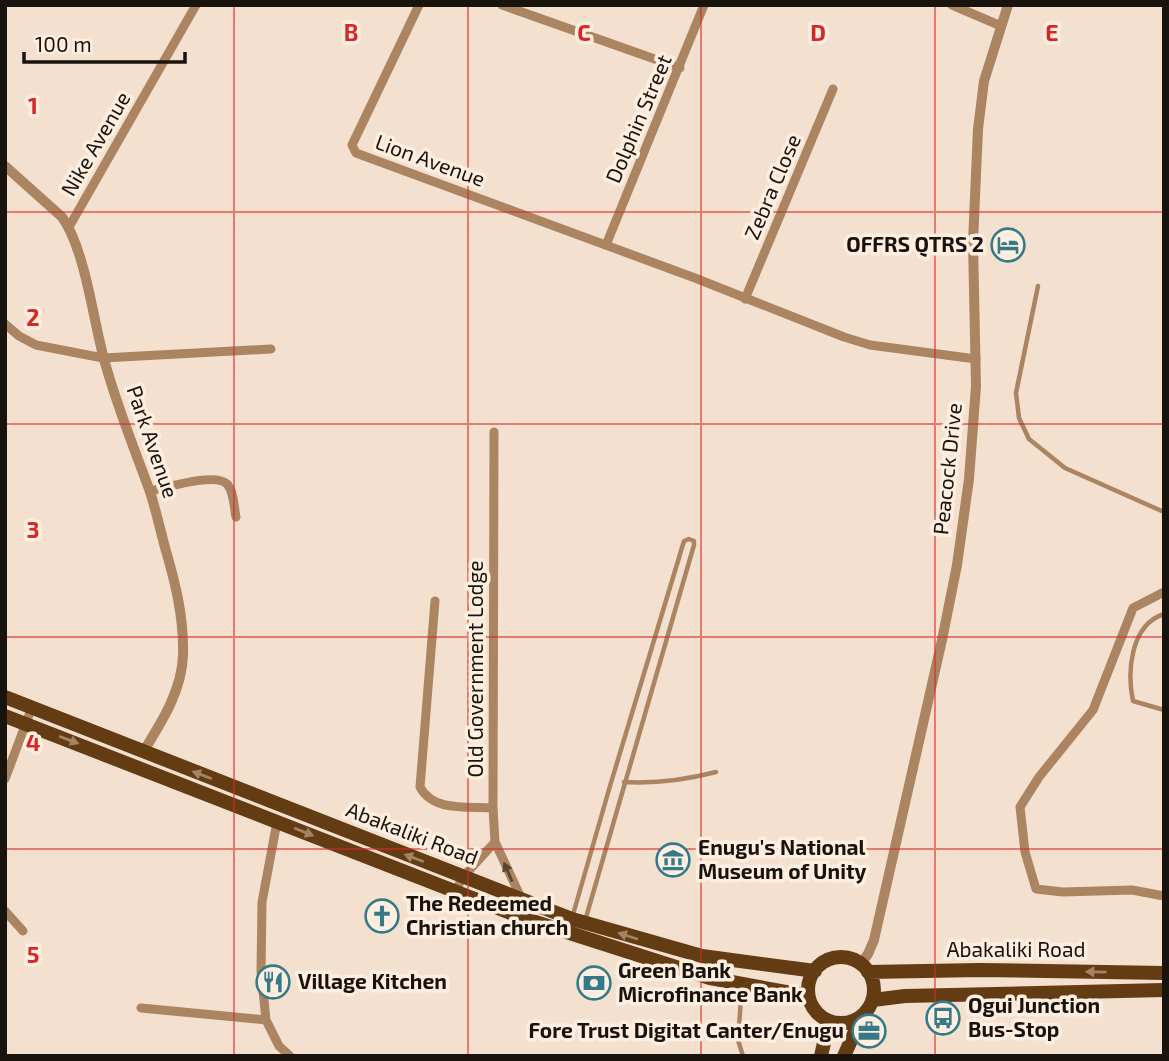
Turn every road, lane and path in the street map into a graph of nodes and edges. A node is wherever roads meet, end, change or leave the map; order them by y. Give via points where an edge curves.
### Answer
1 (196, 5) edge
2 (419, 5) edge
3 (502, 5) edge
4 (704, 5) edge
5 (952, 5) edge
6 (1008, 5) edge
7 (1001, 26) junction
8 (680, 68) junction
9 (834, 89) dead end
10 (5, 166) edge
11 (69, 227) junction
12 (606, 245) junction
13 (1038, 286) dead end
14 (745, 299) junction
15 (5, 324) edge
16 (271, 349) dead end
17 (103, 358) junction
18 (976, 359) junction
19 (494, 432) dead end
20 (150, 491) junction
21 (1164, 512) edge
22 (236, 517) dead end
23 (1164, 592) edge
24 (435, 601) dead end
25 (1164, 614) edge
26 (647, 663) junction
27 (658, 666) junction
28 (5, 697) edge
29 (32, 707) junction
30 (1164, 710) edge
31 (5, 716) edge
32 (26, 724) junction
33 (143, 752) junction
34 (716, 772) dead end
35 (5, 779) edge
36 (624, 782) junction
37 (610, 786) junction
38 (622, 790) junction
39 (493, 808) junction
40 (277, 822) junction
41 (495, 842) junction
42 (463, 877) junction
43 (455, 892) junction
44 (1164, 897) edge
45 (522, 901) junction
46 (5, 911) edge
47 (517, 915) junction
48 (578, 920) junction
49 (23, 931) dead end
50 (673, 949) junction
51 (667, 965) junction
52 (864, 968) junction
53 (815, 971) junction
54 (1164, 972) edge
55 (742, 984) junction
56 (1164, 990) edge
57 (808, 996) junction
58 (873, 1000) junction
59 (141, 1008) dead end
60 (862, 1016) junction
61 (266, 1020) junction
62 (829, 1021) junction
63 (290, 1056) edge
64 (743, 1056) edge
65 (821, 1056) edge
66 (844, 1056) edge

1 - 11 street, Nike Avenue
2 - 12 street, Lion Avenue via 352,145 354,151
3 - 8 street
4 - 8 street, Dolphin Street
5 - 7 street
6 - 7 street, Peacock Drive
7 - 18 street, Peacock Drive via 985,80 978,129
8 - 12 street, Dolphin Street
9 - 14 street, Zebra Close
10 - 11 street, Park Avenue
11 - 17 street, Park Avenue
12 - 14 street
13 - 21 lane via 1016,393 1019,418 1029,439 1065,468
14 - 18 street via 870,345
15 - 17 street via 36,345
16 - 17 street
17 - 20 street, Park Avenue
18 - 52 street, Peacock Drive via 969,479 957,565
19 - 39 street, Old Government Lodge
20 - 22 street via 193,481 224,481 230,486
20 - 33 street, Park Avenue via 174,578 183,657 174,696
23 - 44 street via 1132,608 1093,709 1020,807 1025,852 1036,889 1132,890
24 - 39 street via 420,787 426,798 440,805
25 - 30 lane via 1139,631 1129,685 1133,701
26 - 27 lane
26 - 27 lane via 684,541 689,539 694,545
26 - 37 lane
27 - 36 lane
28 - 29 main road, Abakaliki Road
29 - 32 street
29 - 33 main road, Abakaliki Road
31 - 32 main road, Abakaliki Road
32 - 35 street
32 -> 40 main road, Abakaliki Road
42 -> 33 main road, Abakaliki Road
34 - 36 lane via 650,784
36 - 38 lane
37 - 38 lane
37 - 48 lane
38 - 48 lane
39 - 41 street, Old Government Lodge
40 -> 43 main road, Abakaliki Road
40 - 61 street via 260,925
41 - 42 street
45 -> 41 street, Old Government Lodge
42 - 43 street
42 - 45 main road, Abakaliki Road
43 - 47 main road, Abakaliki Road
45 - 47 street
45 - 48 main road, Abakaliki Road
46 - 49 street
47 - 51 main road, Abakaliki Road
50 -> 48 main road, Abakaliki Road
50 - 51 main road
50 - 53 main road, Abakaliki Road
51 - 55 main road, Abakaliki Road
52 - 53 main road via 850,959 835,958
54 -> 52 main road, Abakaliki Road
52 - 58 main road via 872,981
53 - 57 main road
55 - 57 main road, Abakaliki Road
55 - 64 lane via 738,1040
56 - 58 main road, Abakaliki Road
57 - 62 main road via 816,1011
58 - 60 main road
59 - 61 street
60 - 62 main road via 842,1023
60 - 66 main road
61 - 63 street via 279,1046
62 - 65 main road

